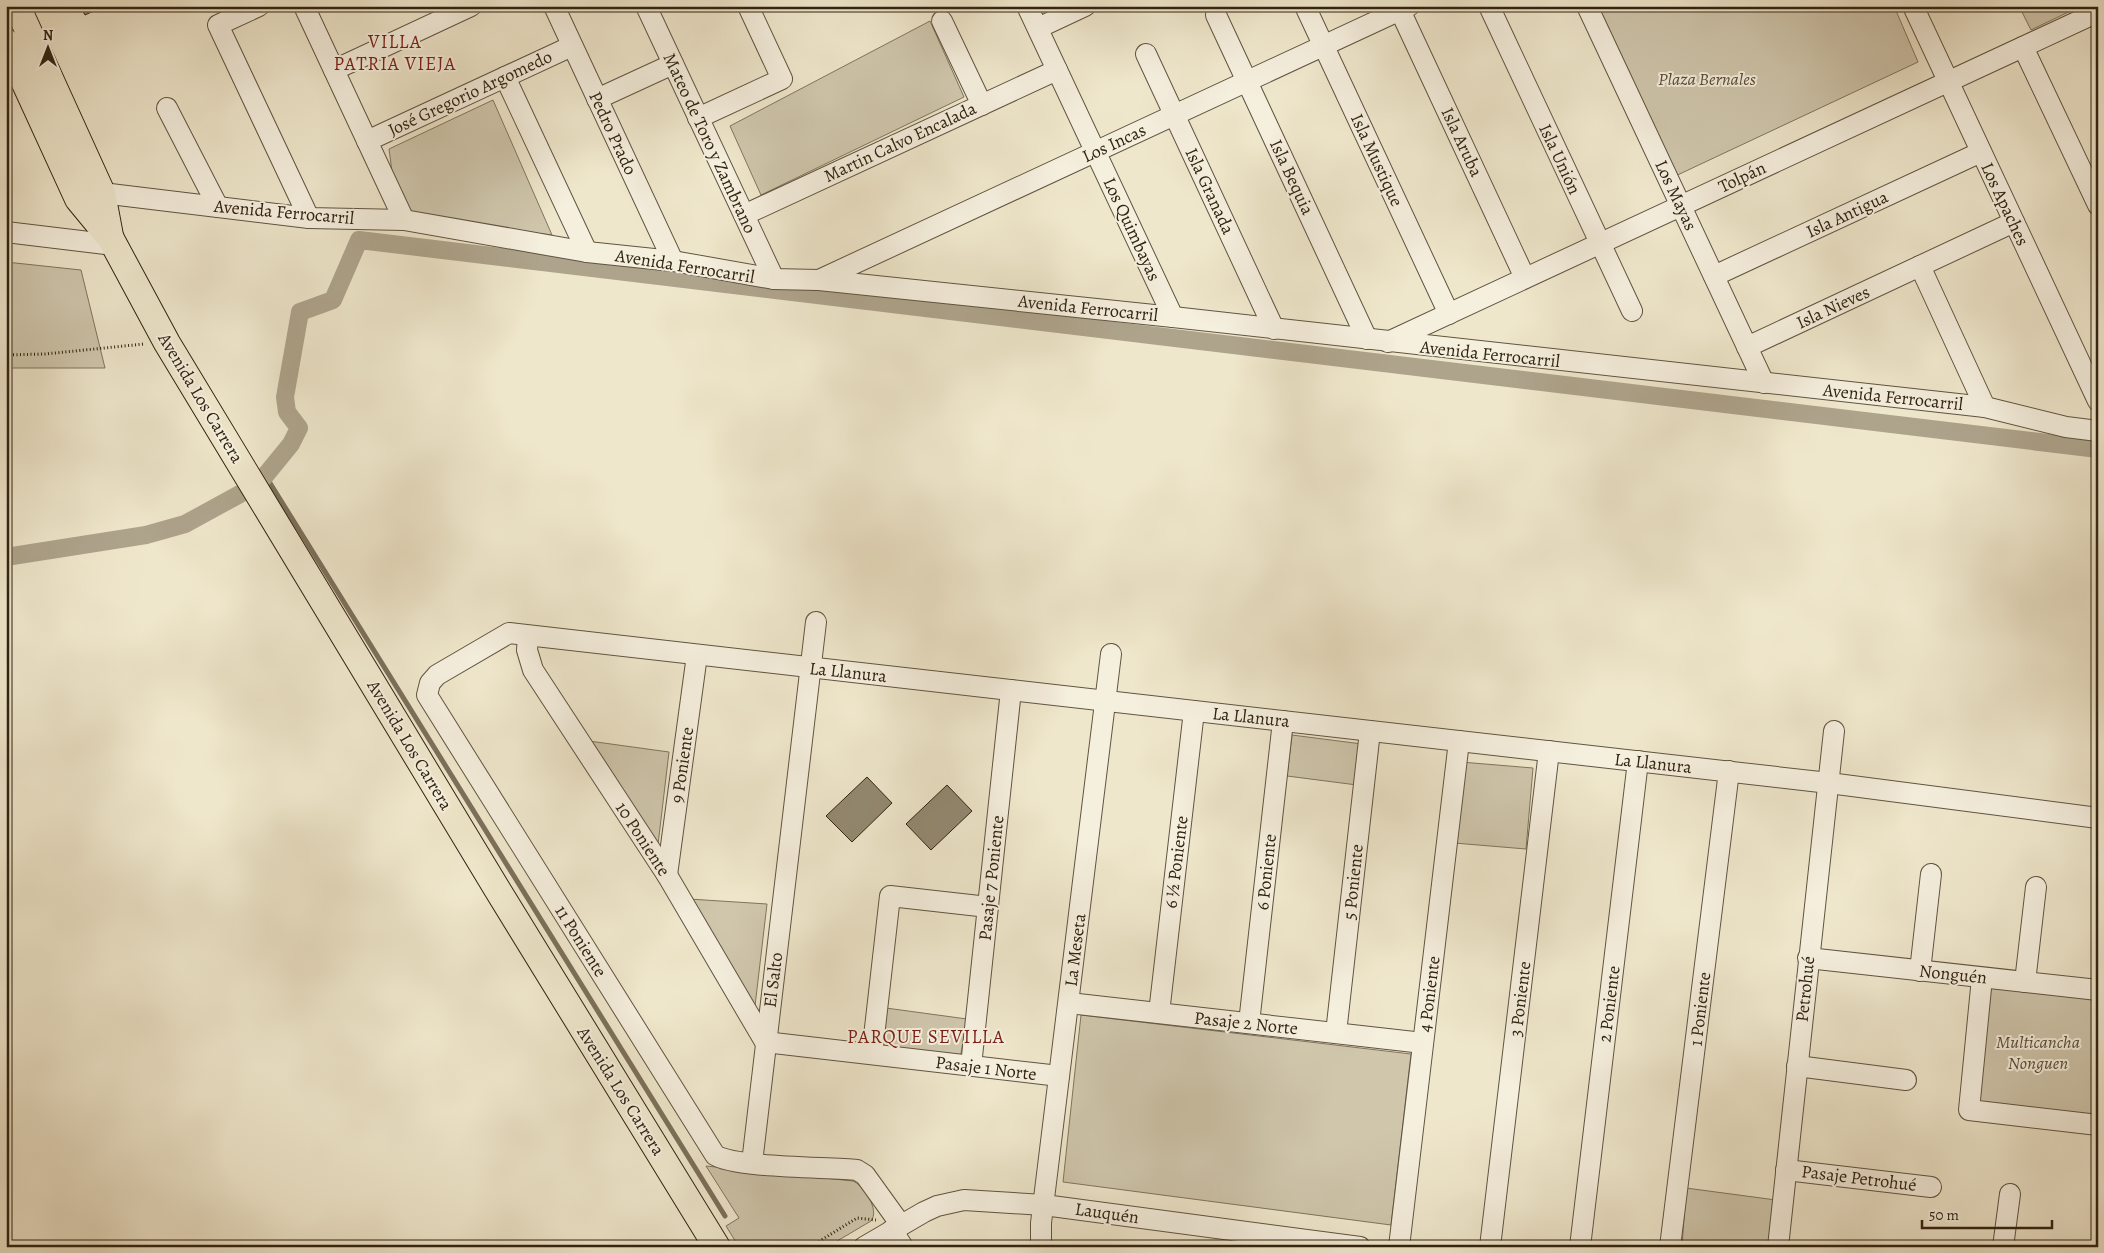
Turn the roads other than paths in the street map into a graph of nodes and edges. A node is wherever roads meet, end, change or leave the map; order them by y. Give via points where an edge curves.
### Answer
1 (17, 6) edge
2 (259, 6) edge
3 (304, 6) edge
4 (471, 6) edge
5 (554, 6) edge
6 (646, 6) edge
7 (748, 6) edge
8 (1027, 6) edge
9 (1085, 6) edge
10 (1305, 6) edge
11 (1489, 6) edge
12 (1587, 6) edge
13 (1913, 6) edge
14 (1402, 8) edge
15 (2098, 13) edge
16 (1216, 15) dead end
17 (942, 21) dead end
18 (1038, 28) junction
19 (572, 46) junction
20 (1323, 46) junction
21 (2024, 47) junction
22 (20, 51) edge
23 (1146, 54) dead end
24 (673, 64) junction
25 (334, 70) junction
26 (1057, 70) junction
27 (505, 77) junction
28 (1247, 82) junction
29 (1948, 82) junction
30 (597, 99) junction
31 (982, 105) junction
32 (167, 108) dead end
33 (1174, 115) junction
34 (698, 118) junction
35 (367, 141) junction
36 (1096, 152) junction
37 (1981, 152) junction
38 (90, 196) junction
39 (2098, 205) edge
40 (1681, 206) junction
41 (218, 207) junction
42 (744, 215) junction
43 (309, 218) junction
44 (404, 220) junction
45 (2014, 222) junction
46 (6, 232) edge
47 (112, 242) junction
48 (1600, 244) junction
49 (587, 252) junction
50 (673, 261) junction
51 (1920, 266) junction
52 (1714, 276) junction
53 (1526, 278) junction
54 (774, 279) junction
55 (820, 280) junction
56 (1632, 311) dead end
57 (1448, 314) junction
58 (1173, 317) junction
59 (1274, 328) junction
60 (1377, 341) junction
61 (1747, 347) junction
62 (1764, 383) junction
63 (2098, 401) edge
64 (1986, 407) junction
65 (2098, 411) edge
66 (2066, 427) junction
67 (2098, 431) edge
68 (816, 622) dead end
69 (528, 636) junction
70 (1111, 654) dead end
71 (697, 655) junction
72 (811, 668) junction
73 (1011, 690) junction
74 (428, 695) joint
75 (1106, 701) junction
76 (1194, 711) junction
77 (1283, 721) junction
78 (1370, 731) junction
79 (1834, 731) dead end
80 (1459, 741) junction
81 (1550, 751) junction
82 (1638, 761) junction
83 (1729, 771) junction
84 (1829, 783) junction
85 (2098, 818) edge
86 (1931, 874) dead end
87 (666, 875) junction
88 (2036, 887) dead end
89 (988, 907) junction
90 (1808, 958) junction
91 (1920, 971) junction
92 (1982, 978) junction
93 (2025, 982) junction
94 (2098, 990) edge
95 (1069, 1003) junction
96 (1159, 1013) junction
97 (1249, 1023) junction
98 (1336, 1033) junction
99 (765, 1042) junction
100 (1423, 1043) junction
101 (872, 1054) junction
102 (971, 1066) junction
103 (1797, 1066) junction
104 (1059, 1076) junction
105 (1906, 1080) dead end
106 (2098, 1125) edge
107 (752, 1163) junction
108 (1786, 1170) junction
109 (1931, 1187) dead end
110 (2010, 1194) dead end
111 (1044, 1205) junction
112 (897, 1227) junction
113 (717, 1247) edge
114 (864, 1247) edge
115 (903, 1247) edge
116 (1041, 1247) edge
117 (1360, 1247) edge
118 (1399, 1247) edge
119 (1490, 1247) edge
120 (1580, 1247) edge
121 (1670, 1247) edge
122 (1778, 1247) edge
123 (2003, 1247) edge

1 - 22 main road, Avenida Los Carrera
2 - 43 street via 218,25
3 - 25 street
4 - 25 street
5 - 19 street, Pedro Prado
6 - 24 street, Mateo de Toro y Zambrano
7 - 34 street via 782,79
8 - 18 street, Los Quimbayas
9 - 18 street
10 - 20 street, Isla Mustique
11 - 48 street, Isla Unión
12 - 40 street, Los Mayas
13 - 29 street, Los Apaches
14 - 20 street, Los Incas
14 - 53 street, Isla Aruba
15 - 21 street, Tolpán
16 - 28 street, Isla Bequia
17 - 31 street
18 - 26 street, Los Quimbayas
19 - 27 street, José Gregorio Argomedo
19 - 30 street, Pedro Prado
20 - 28 street, Los Incas
20 - 57 street, Isla Mustique
21 - 29 street, Tolpán
21 - 39 street
22 - 38 main road, Avenida Los Carrera
23 - 33 street, Isla Granada
24 - 30 street
24 - 34 street, Mateo de Toro y Zambrano
25 - 35 street
26 - 31 street, Martin Calvo Encalada
26 - 36 street, Los Quimbayas
27 - 35 street, José Gregorio Argomedo
27 - 49 street
28 - 33 street, Los Incas
28 - 60 street, Isla Bequia
29 - 37 street, Los Apaches
29 - 40 street, Tolpán
30 - 50 street, Pedro Prado
31 - 42 street, Martin Calvo Encalada
32 - 41 street
33 - 36 street, Los Incas
33 - 59 street, Isla Granada
34 - 42 street, Mateo de Toro y Zambrano
35 - 44 street
36 - 55 street, Los Incas
36 - 58 street, Los Quimbayas
37 - 45 street, Los Apaches
37 - 52 street, Isla Antigua
38 - 41 street, Avenida Ferrocarril
38 - 47 main road, Avenida Los Carrera
40 - 48 street, Tolpán
40 - 52 street, Los Mayas
41 - 43 street, Avenida Ferrocarril
42 - 54 street, Mateo de Toro y Zambrano
43 - 44 street, Avenida Ferrocarril
44 - 49 street, Avenida Ferrocarril
45 - 51 street, Isla Nieves
45 - 63 street, Los Apaches
46 - 47 street
47 - 113 main road, Avenida Los Carrera via 167,343
48 - 53 street, Tolpán
48 - 56 street, Isla Unión
49 - 50 street, Avenida Ferrocarril
50 - 54 street, Avenida Ferrocarril
51 - 61 street, Isla Nieves
51 - 64 street
52 - 61 street, Los Mayas
53 - 57 street, Tolpán
54 - 55 street, Avenida Ferrocarril
55 - 58 street, Avenida Ferrocarril
57 - 60 street, Tolpán
58 - 59 street, Avenida Ferrocarril
59 - 60 street, Avenida Ferrocarril
60 - 62 street, Avenida Ferrocarril
61 - 62 street, Los Mayas
62 - 64 street, Avenida Ferrocarril
64 - 66 street, Avenida Ferrocarril
65 - 66 street
66 - 67 street, Avenida Ferrocarril
68 - 72 street, El Salto
69 - 71 street, La Llanura
69 - 74 street, La Llanura via 509,633 437,674 430,683
69 - 87 street, 10 Poniente via 527,650 533,670
70 - 75 street, La Meseta
71 - 72 street, La Llanura
71 - 87 street, 9 Poniente
72 - 73 street, La Llanura
72 - 99 street, El Salto
73 - 75 street, La Llanura
73 - 89 street, Pasaje 7 Poniente
74 - 107 street, 11 Poniente via 715,1155
75 - 76 street, La Llanura
75 - 95 street, La Meseta
76 - 77 street, La Llanura
76 - 96 street, 6 ½ Poniente
77 - 78 street, La Llanura
77 - 97 street, 6 Poniente
78 - 80 street, La Llanura
78 - 98 street, 5 Poniente
79 - 84 street, Petrohué
80 - 81 street, La Llanura
80 - 100 street, 4 Poniente
81 - 82 street, La Llanura
81 - 119 street, 3 Poniente
82 - 83 street, La Llanura
82 - 120 street, 2 Poniente
83 - 84 street, La Llanura
83 - 121 street, 1 Poniente
84 - 85 street, La Llanura
84 - 90 street, Petrohué
86 - 91 street
87 - 99 street, 10 Poniente
88 - 93 street
89 - 101 street via 890,896
89 - 102 street, Pasaje 7 Poniente
90 - 91 street, Nonguén
90 - 103 street, Petrohué
91 - 92 street, Nonguén
92 - 93 street, Nonguén
92 - 106 street via 1968,1110
93 - 94 street, Nonguén
95 - 96 street, Pasaje 2 Norte
95 - 104 street, La Meseta
96 - 97 street, Pasaje 2 Norte
97 - 98 street, Pasaje 2 Norte
98 - 100 street, Pasaje 2 Norte
99 - 101 street, Pasaje 1 Norte
99 - 107 street, El Salto
100 - 118 street, 4 Poniente
101 - 102 street, Pasaje 1 Norte
102 - 104 street, Pasaje 1 Norte
103 - 105 street
103 - 108 street, Petrohué
104 - 111 street, La Meseta
107 - 112 street via 857,1170 865,1174
108 - 109 street, Pasaje Petrohué
108 - 122 street, Petrohué
110 - 123 street
111 - 112 street, Lauquén via 977,1200 950,1202
111 - 116 street, La Meseta
111 - 117 street, Lauquén
112 - 114 street, Lauquén
112 - 115 street

